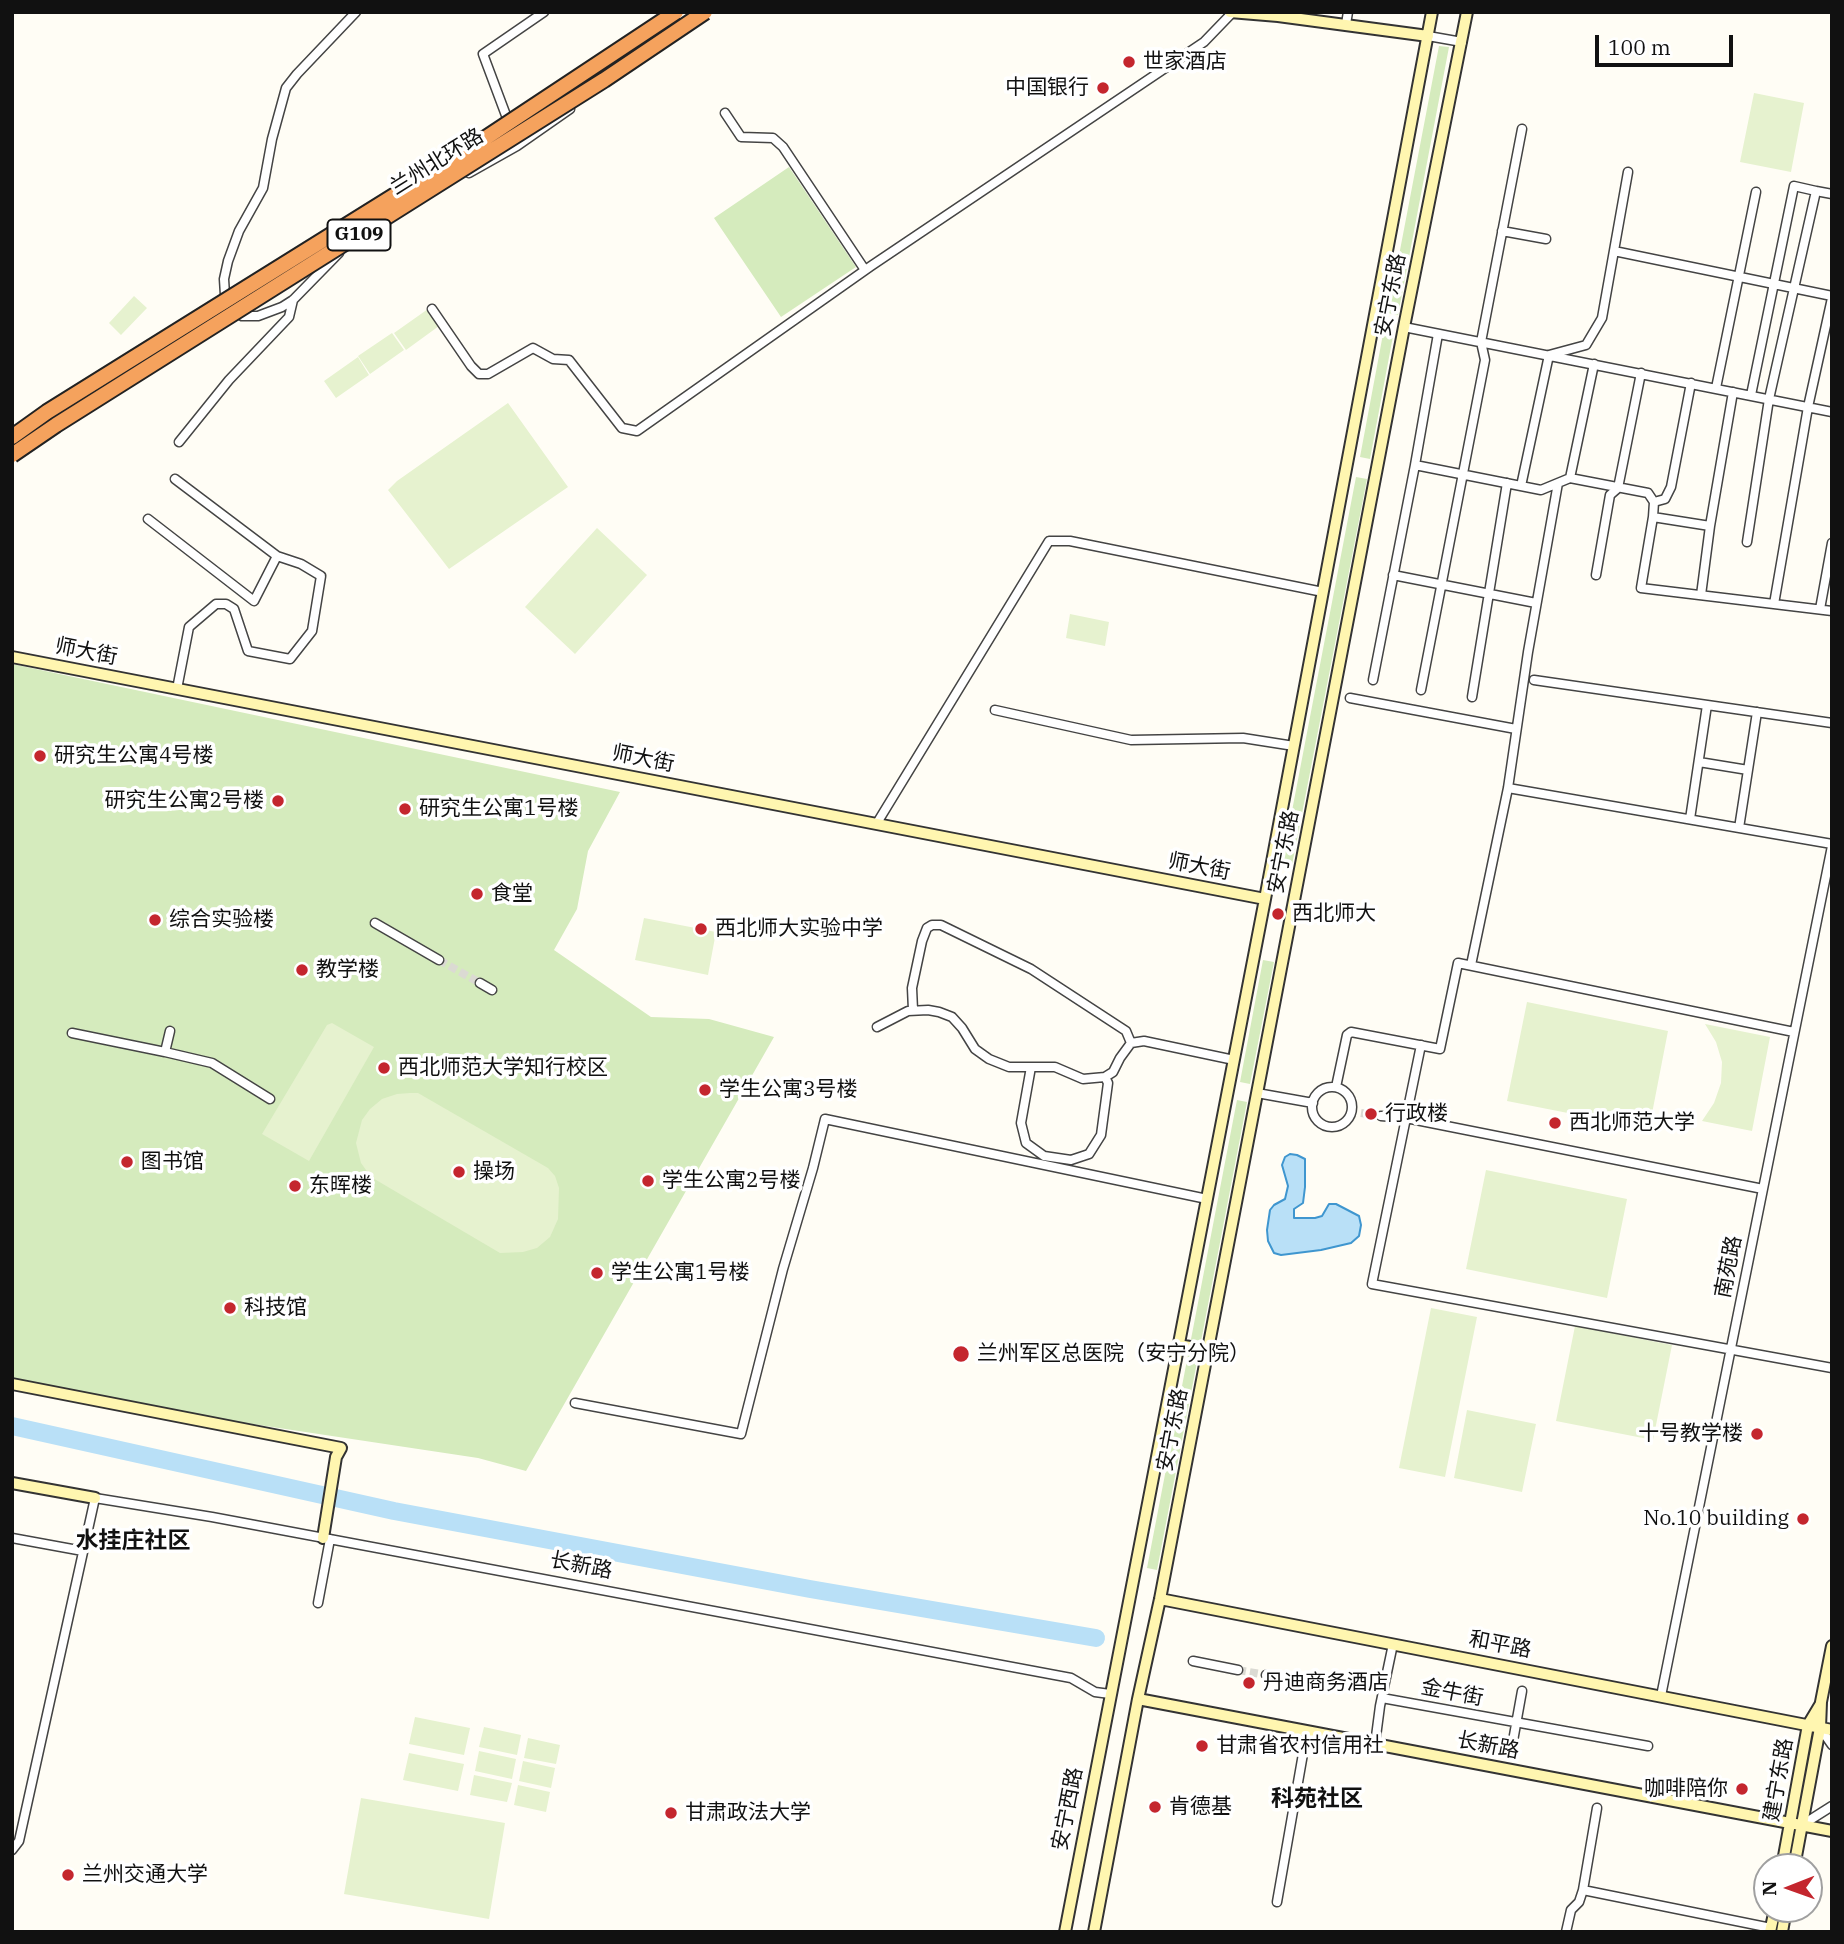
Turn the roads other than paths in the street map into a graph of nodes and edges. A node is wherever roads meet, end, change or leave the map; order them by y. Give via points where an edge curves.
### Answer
1 (356, 12) edge
2 (544, 12) edge
3 (676, 12) edge
4 (707, 12) edge
5 (1231, 12) edge
6 (1348, 12) edge
7 (1432, 12) edge
8 (1467, 12) edge
9 (1346, 24) junction
10 (1428, 36) junction
11 (1462, 42) junction
12 (725, 113) dead end
13 (1522, 129) dead end
14 (517, 146) junction
15 (1629, 172) dead end
16 (1816, 191) junction
17 (1756, 192) dead end
18 (1832, 194) edge
19 (1502, 231) junction
20 (1546, 239) dead end
21 (1614, 251) junction
22 (865, 270) junction
23 (1739, 277) junction
24 (1773, 284) junction
25 (1794, 288) junction
26 (1832, 297) edge
27 (293, 300) junction
28 (432, 309) dead end
29 (1404, 327) junction
30 (1438, 334) junction
31 (1481, 342) junction
32 (1549, 355) junction
33 (1594, 364) junction
34 (1641, 373) junction
35 (1691, 383) junction
36 (1716, 388) junction
37 (1733, 392) junction
38 (1751, 395) junction
39 (1769, 399) junction
40 (1808, 407) junction
41 (1832, 412) edge
42 (12, 437) edge
43 (179, 442) dead end
44 (12, 455) edge
45 (1415, 465) junction
46 (1462, 474) junction
47 (1570, 478) junction
48 (175, 479) dead end
49 (1507, 483) junction
50 (1558, 483) junction
51 (1521, 486) junction
52 (1618, 488) junction
53 (1654, 502) junction
54 (1653, 517) junction
55 (148, 519) dead end
56 (1710, 526) junction
57 (1746, 542) dead end
58 (1832, 543) edge
59 (277, 556) junction
60 (1394, 575) junction
61 (1596, 575) dead end
62 (1441, 584) junction
63 (1323, 592) junction
64 (1489, 594) junction
65 (1701, 595) junction
66 (1536, 603) junction
67 (1774, 604) junction
68 (1820, 609) junction
69 (1832, 611) edge
70 (12, 657) edge
71 (1373, 680) dead end
72 (1534, 680) dead end
73 (177, 689) junction
74 (1421, 690) dead end
75 (1472, 697) dead end
76 (1350, 698) dead end
77 (1707, 705) junction
78 (995, 710) dead end
79 (1758, 712) junction
80 (1832, 723) edge
81 (1516, 729) junction
82 (1294, 746) junction
83 (1699, 762) junction
84 (1748, 770) junction
85 (1508, 788) junction
86 (1690, 819) junction
87 (877, 823) junction
88 (1739, 828) junction
89 (1832, 845) edge
90 (1265, 899) junction
91 (375, 923) dead end
92 (439, 960) tunnel mouth
93 (1471, 965) junction
94 (480, 983) tunnel mouth
95 (492, 990) dead end
96 (913, 1010) junction
97 (877, 1027) dead end
98 (170, 1031) dead end
99 (1794, 1032) junction
100 (72, 1033) dead end
101 (1131, 1043) junction
102 (1421, 1045) junction
103 (165, 1052) junction
104 (1234, 1060) junction
105 (1031, 1067) junction
106 (1105, 1077) junction
107 (1336, 1087) junction
108 (1258, 1093) junction
109 (270, 1099) dead end
110 (1312, 1103) junction
111 (1381, 1116) tunnel mouth
112 (1406, 1118) junction
113 (1763, 1189) junction
114 (1207, 1199) junction
115 (1178, 1345) junction
116 (1731, 1349) junction
117 (1208, 1350) junction
118 (1832, 1368) edge
119 (12, 1384) edge
120 (575, 1403) dead end
121 (12, 1483) edge
122 (95, 1498) junction
123 (12, 1538) edge
124 (326, 1538) junction
125 (83, 1551) junction
126 (1160, 1599) junction
127 (318, 1603) dead end
128 (1393, 1644) junction
129 (1832, 1646) edge
130 (1194, 1661) dead end
131 (1238, 1670) tunnel mouth
132 (1266, 1675) tunnel mouth
133 (1312, 1684) dead end
134 (1522, 1692) dead end
135 (1110, 1694) junction
136 (1661, 1696) junction
137 (1382, 1698) junction
138 (1138, 1699) junction
139 (1517, 1723) junction
140 (1820, 1728) edge
141 (1307, 1731) junction
142 (1376, 1744) junction
143 (1832, 1745) edge
144 (1648, 1746) dead end
145 (1511, 1752) dead end
146 (1832, 1806) edge
147 (1597, 1808) dead end
148 (1796, 1825) junction
149 (1832, 1832) edge
150 (12, 1850) edge
151 (1787, 1853) edge
152 (1795, 1853) edge
153 (1583, 1890) junction
154 (1277, 1902) dead end
155 (1774, 1931) edge
156 (1065, 1932) edge
157 (1094, 1932) edge
158 (1566, 1932) edge

1 - 27 street via 286,88 263,188 239,231 226,270 225,295 231,309 242,316 258,316
2 - 14 street via 483,54
3 - 42 highway, 兰州北环路 / G109, bridge via 466,151
4 - 14 street
4 - 44 highway, 兰州北环路 / G109, bridge
5 - 9 main road
5 - 22 street via 1204,42
6 - 9 street
7 - 10 main road, 安宁东路
8 - 11 main road, 安宁东路
9 - 10 main road
10 - 11 street
10 - 63 main road, 安宁东路
11 - 29 main road, 安宁东路
12 - 22 street via 741,137 773,138 783,148
13 - 19 street
14 - 27 street via 387,219 334,257
15 - 21 street
16 - 18 street
16 - 24 street via 1794,186
16 - 25 street
17 - 23 street
19 - 20 street
19 - 31 street
21 - 23 street
21 - 32 street via 1602,317 1586,345
22 - 28 street via 637,430 622,428 569,360 553,359 533,348 488,374 479,374
23 - 24 street
23 - 36 street
24 - 25 street
24 - 38 street
25 - 26 street
25 - 39 street
26 - 40 street
27 - 43 street via 289,317
29 - 30 street
29 - 108 main road, 安宁东路
30 - 31 street
30 - 45 street
31 - 32 street
31 - 46 street via 1485,360
32 - 33 street
32 - 51 street
33 - 34 street
33 - 47 street
34 - 35 street
34 - 52 street
35 - 36 street
35 - 53 street via 1671,487 1665,499
36 - 37 street
37 - 38 street
37 - 56 street
38 - 39 street
39 - 40 street
39 - 57 street
40 - 41 street
40 - 67 street
45 - 46 street
45 - 60 street
46 - 49 street
46 - 62 street
47 - 50 street
47 - 52 street
48 - 59 street
49 - 51 street
49 - 64 street
50 - 51 street via 1541,490
50 - 66 street
52 - 53 street via 1648,494
52 - 61 street via 1610,495
53 - 54 street
54 - 56 street
54 - 65 street via 1640,587
55 - 59 street via 254,601
56 - 65 street
58 - 68 street
59 - 73 street via 321,576 312,631 290,659 248,651 234,609 216,604 189,627
60 - 62 street
60 - 71 street
62 - 64 street
62 - 74 street
63 - 82 main road, 安宁东路
63 - 87 street via 1070,541 1049,541
64 - 66 street
64 - 75 street
65 - 67 street
66 - 81 street
67 - 68 street
68 - 69 street
70 - 73 main road, 师大街
72 - 77 street
73 - 87 main road, 师大街
76 - 81 street
77 - 79 street
77 - 83 street
78 - 82 street via 1131,740 1243,738
79 - 80 street
79 - 84 street
81 - 85 street
82 - 90 main road, 安宁东路
83 - 84 street
83 - 86 street
84 - 88 street
85 - 86 street
85 - 93 street
86 - 88 street
87 - 90 main road, 师大街
88 - 89 street
89 - 99 street, 南苑路
90 - 104 main road, 安宁东路
91 - 92 street
93 - 99 street
93 - 102 street via 1458,963 1440,1049
94 - 95 street
96 - 97 street
96 - 101 street via 912,988 922,941 927,928 941,925 1031,969 1126,1031
96 - 105 street via 952,1017 975,1049 989,1059 1009,1067
98 - 103 street
99 - 113 street, 南苑路
100 - 103 street
101 - 104 street via 1144,1041
101 - 106 street
102 - 107 street via 1351,1032
102 - 112 street
103 - 109 street via 212,1063
104 - 114 main road, 安宁东路
105 - 106 street via 1055,1067 1083,1079
105 - 106 street via 1021,1123 1027,1143 1044,1156 1070,1160 1089,1154 1101,1135
107 - 110 street via 1321,1090
107 - 110 street via 1344,1090 1357,1112 1344,1124 1321,1124
108 - 110 street
108 - 117 main road, 安宁东路
111 - 112 street
112 - 113 street
112 - 116 street via 1372,1284
113 - 116 street, 南苑路
114 - 115 main road, 安宁东路
114 - 120 street via 825,1119 741,1434
115 - 117 main road
115 - 135 main road, 安宁东路
116 - 118 street
116 - 136 street, 南苑路
117 - 126 main road, 安宁东路
119 - 124 main road via 341,1448 335,1457
121 - 122 main road
122 - 124 street, 长新路
122 - 125 street
123 - 125 street
124 - 127 street
124 - 135 street, 长新路 via 1071,1678 1095,1692
125 - 150 street via 19,1841
126 - 128 main road, 和平路
126 - 138 main road, 安宁东路
128 - 136 main road, 和平路
128 - 137 street
129 - 140 main road, 建宁东路
130 - 131 street
132 - 133 street
134 - 139 street
135 - 156 main road, 安宁西路
136 - 140 main road, 和平路
137 - 139 street, 金牛街
137 - 142 street
138 - 141 main road, 长新路
138 - 157 main road
139 - 144 street, 金牛街
139 - 145 street
140 - 143 street
140 - 148 main road, 建宁东路
141 - 142 main road, 长新路
141 - 154 street
142 - 148 main road, 长新路
146 - 148 street
147 - 153 street
148 - 149 main road, 长新路
148 - 151 main road, 建宁东路
148 - 152 main road, 建宁东路
153 - 155 street
153 - 158 street via 1571,1910

